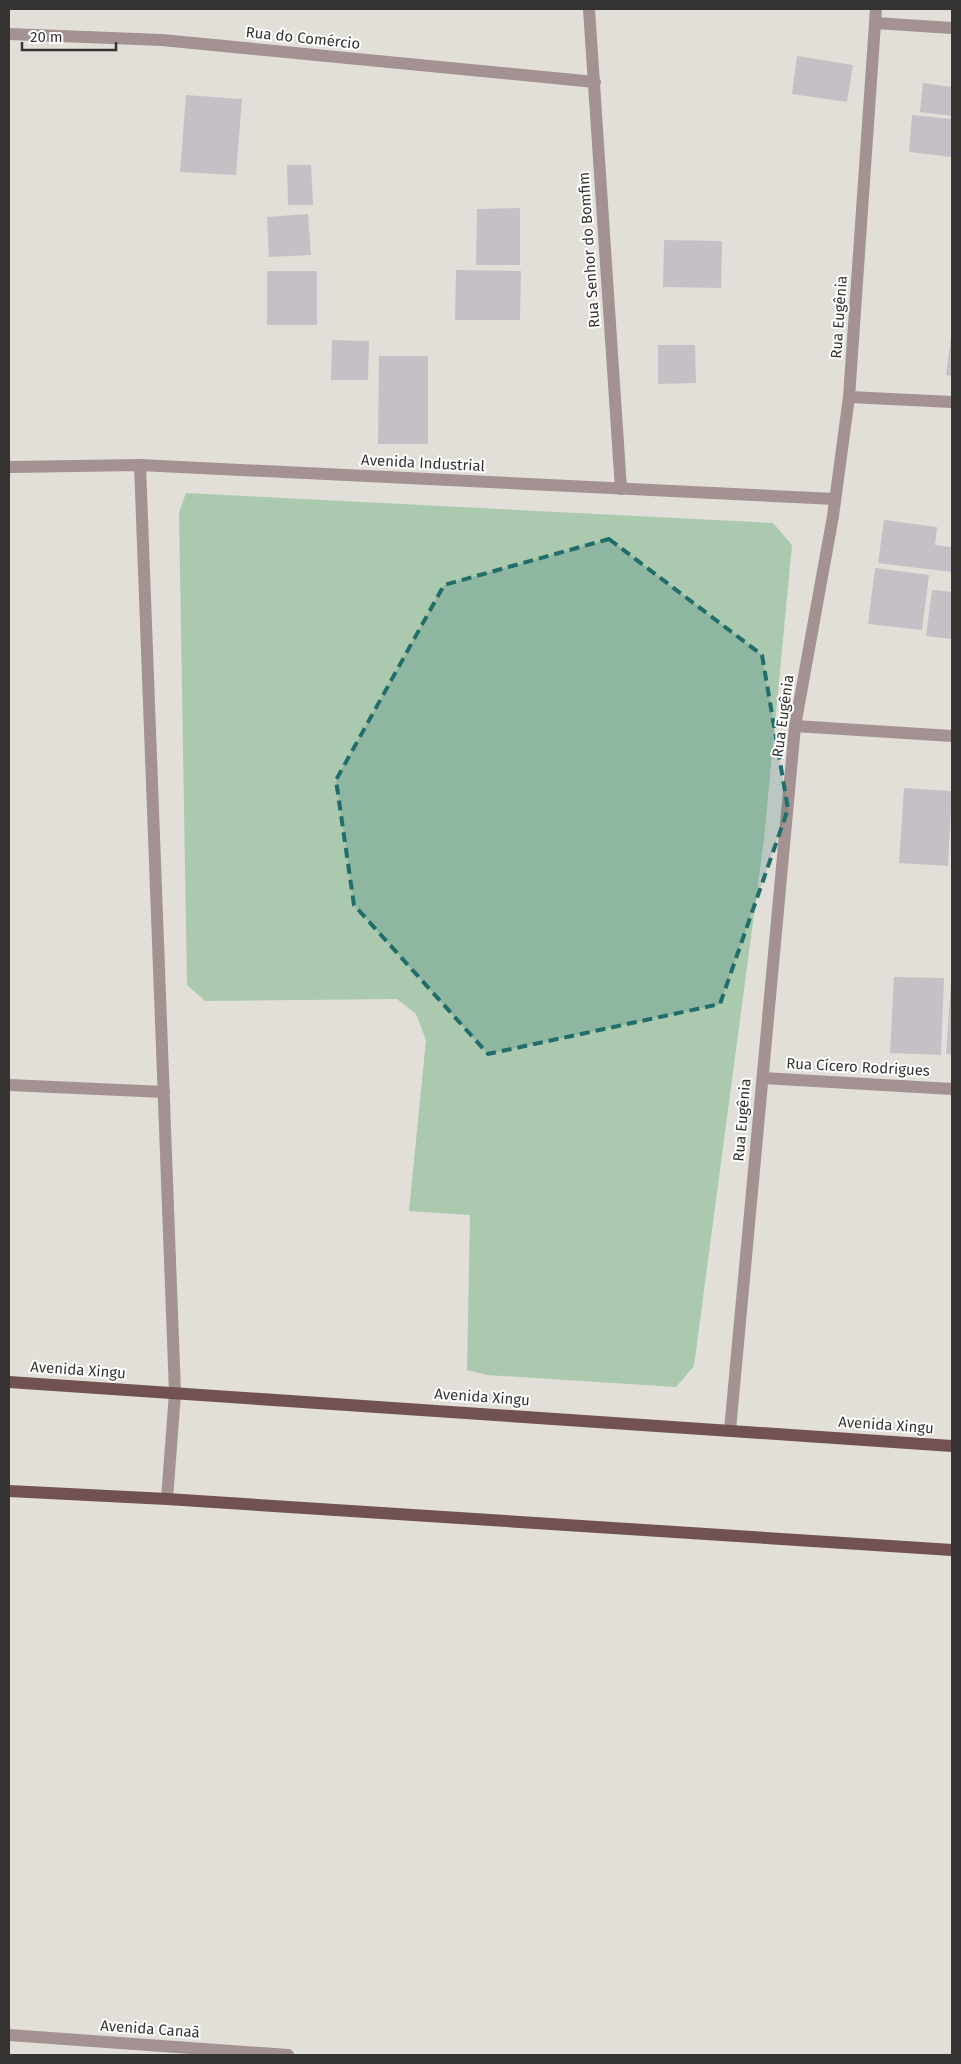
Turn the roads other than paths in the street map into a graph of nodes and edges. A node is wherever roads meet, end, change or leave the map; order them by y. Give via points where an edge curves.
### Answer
1 (589, 9) edge
2 (876, 9) edge
3 (875, 23) junction
4 (952, 28) edge
5 (9, 34) edge
6 (594, 82) junction
7 (849, 397) junction
8 (952, 402) edge
9 (140, 465) junction
10 (9, 467) edge
11 (621, 489) junction
12 (836, 499) junction
13 (796, 726) junction
14 (952, 736) edge
15 (762, 1078) junction
16 (9, 1086) edge
17 (952, 1089) edge
18 (164, 1092) junction
19 (9, 1382) edge
20 (175, 1393) junction
21 (730, 1430) junction
22 (952, 1446) edge
23 (9, 1491) edge
24 (167, 1499) junction
25 (952, 1550) edge
26 (9, 2035) edge
27 (225, 2053) edge
28 (288, 2055) edge

1 - 6 street, Rua Senhor do Bomfim
2 - 3 street, Rua Eugênia
3 - 4 street
3 - 7 street, Rua Eugênia
5 - 6 street, Rua do Comércio via 162,40
6 - 11 street, Rua Senhor do Bomfim
7 - 8 street
7 - 12 street, Rua Eugênia
9 - 10 street, Avenida Industrial
9 - 11 street, Avenida Industrial
9 - 18 street
11 - 12 street, Avenida Industrial
12 - 13 street, Rua Eugênia
13 - 14 street
13 - 15 street, Rua Eugênia
15 - 17 street, Rua Cícero Rodrigues
15 - 21 street, Rua Eugênia
16 - 18 street
18 - 20 street
19 - 20 main road, Avenida Xingu
20 - 21 main road, Avenida Xingu
20 - 24 street
21 - 22 main road, Avenida Xingu
23 - 24 main road
24 - 25 main road
26 - 27 street, Avenida Canaã
27 - 28 street, Avenida Canaã

